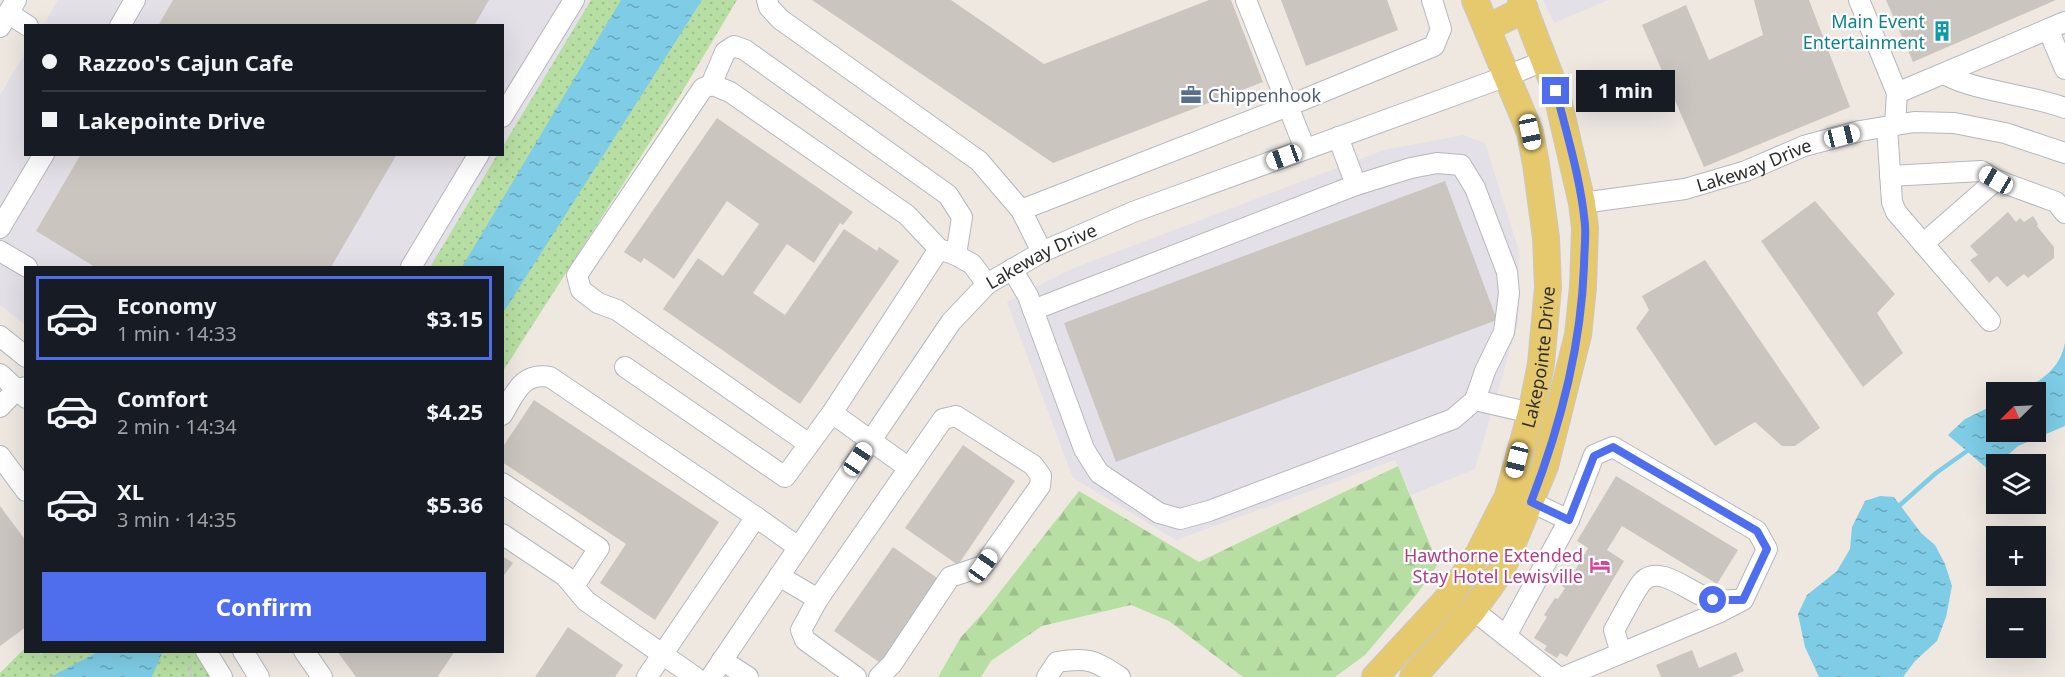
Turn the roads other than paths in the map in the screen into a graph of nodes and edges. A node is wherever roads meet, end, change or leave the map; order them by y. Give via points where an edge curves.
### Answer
1 (135, 0) edge
2 (574, 0) edge
3 (767, 0) edge
4 (1246, 0) edge
5 (1432, 0) edge
6 (1475, 0) edge
7 (1859, 0) edge
8 (1526, 3) edge
9 (8, 13) edge
10 (25, 24) edge
11 (121, 24) edge
12 (2056, 26) edge
13 (1487, 28) junction
14 (1546, 60) junction
15 (2065, 69) edge
16 (1944, 74) junction
17 (1507, 76) junction
18 (711, 86) junction
19 (1897, 93) junction
20 (1288, 106) junction
21 (2065, 108) edge
22 (504, 114) edge
23 (1891, 126) junction
24 (1338, 137) junction
25 (1305, 149) junction
26 (2064, 149) edge
27 (43, 156) edge
28 (478, 156) edge
29 (1890, 176) junction
30 (1996, 180) junction
31 (1356, 185) junction
32 (1582, 203) junction
33 (1021, 210) junction
34 (2065, 213) edge
35 (0, 228) edge
36 (1923, 244) junction
37 (0, 251) edge
38 (947, 252) junction
39 (1042, 252) junction
40 (25, 266) edge
41 (412, 266) edge
42 (1012, 270) junction
43 (987, 284) junction
44 (1033, 310) junction
45 (1990, 321) dead end
46 (0, 336) edge
47 (24, 355) edge
48 (625, 367) dead end
49 (0, 374) edge
50 (23, 391) edge
51 (1475, 400) junction
52 (0, 407) edge
53 (504, 412) edge
54 (832, 413) junction
55 (1531, 413) junction
56 (869, 441) junction
57 (809, 444) junction
58 (0, 456) edge
59 (909, 468) junction
60 (504, 484) edge
61 (24, 488) edge
62 (1531, 502) junction
63 (756, 517) junction
64 (1569, 520) junction
65 (504, 535) edge
66 (798, 547) junction
67 (779, 576) junction
68 (574, 586) junction
69 (1450, 596) junction
70 (818, 599) junction
71 (1743, 600) junction
72 (1473, 610) junction
73 (1506, 636) junction
74 (207, 653) edge
75 (244, 653) edge
76 (305, 653) edge
77 (662, 654) junction
78 (722, 660) junction
79 (1613, 664) edge
80 (222, 677) edge
81 (259, 677) edge
82 (322, 677) edge
83 (647, 677) edge
84 (695, 677) edge
85 (711, 677) edge
86 (748, 677) edge
87 (856, 677) edge
88 (879, 677) edge
89 (1047, 677) edge
90 (1120, 677) edge
91 (1376, 677) edge
92 (1413, 677) edge
93 (1558, 677) edge
94 (1564, 677) edge

1 - 11 street
2 - 22 street
3 - 33 street via 780,19 979,160
4 - 20 street
5 - 20 street via 1441,29 1434,46
6 - 13 main road, Lakepointe Drive
7 - 19 street
8 - 13 main road
8 - 14 main road, Lakepointe Drive
9 - 10 street
12 - 15 street
12 - 16 street
13 - 17 main road, Lakepointe Drive
14 - 17 street, Lakeway Drive
14 - 32 main road, Lakepointe Drive
16 - 19 street
16 - 21 street
17 - 24 street, Lakeway Drive
17 - 55 main road, Lakepointe Drive via 1530,132 1546,238 1548,287
18 - 38 street via 730,92 908,215
18 - 38 street via 724,52 734,46 745,50 948,195 962,217
18 - 57 street via 703,88 577,275 581,290 616,310
19 - 23 street
20 - 25 street
20 - 33 street
23 - 26 street, Lakeway Drive via 1954,123
23 - 29 street
23 - 32 street, Lakeway Drive via 1804,146 1746,171 1685,189
24 - 25 street, Lakeway Drive
24 - 31 street
25 - 39 street, Lakeway Drive via 1133,212
27 - 35 street
28 - 41 street
29 - 30 street via 1981,171
29 - 36 street via 1896,212
30 - 34 street via 2056,202
30 - 36 street
31 - 44 street
31 - 51 street via 1437,164 1461,165 1475,188 1507,272 1509,293 1504,332
32 - 62 main road, Lakepointe Drive via 1585,228 1578,335 1545,466
33 - 39 street
36 - 45 street
37 - 40 street
38 - 43 street via 972,264
38 - 54 street
39 - 42 street, Lakeway Drive
42 - 43 street, Lakeway Drive
42 - 44 street
43 - 56 street, Lakeway Drive via 951,322
44 - 51 street via 1084,449 1099,473 1159,513 1180,519 1432,427 1453,418
46 - 47 street
48 - 57 street via 785,477
49 - 50 street
50 - 52 street
51 - 55 street
53 - 63 street via 524,381 539,375 550,377
54 - 56 street
54 - 57 street
55 - 69 main road, Lakepointe Drive via 1508,496 1479,553
56 - 59 street
56 - 66 street, Lakeway Drive
58 - 61 street
59 - 70 street
59 - 88 street via 943,419 956,416 1033,465 1041,476 1040,486 983,566 950,577 892,664
60 - 68 street via 598,548
62 - 64 street
62 - 72 main road, Lakepointe Drive via 1501,571
63 - 66 street
63 - 77 street
64 - 71 street via 1594,456 1613,447 1757,531 1767,549
64 - 73 street
65 - 68 street
66 - 67 street, Lakeway Drive
67 - 70 street
67 - 78 street, Lakeway Drive
68 - 77 street via 586,601
69 - 72 main road
69 - 91 main road, Lakepointe Drive
70 - 87 street via 801,630 805,640
71 - 79 street
71 - 79 street via 1713,600 1662,574 1653,575 1643,581 1614,630
72 - 73 street
72 - 92 main road, Lakepointe Drive
73 - 93 street
74 - 80 street
75 - 81 street
76 - 82 street
77 - 83 street
77 - 84 street
78 - 85 street, Lakeway Drive
78 - 86 street
79 - 94 street
89 - 90 street via 1057,662 1080,658 1099,663

